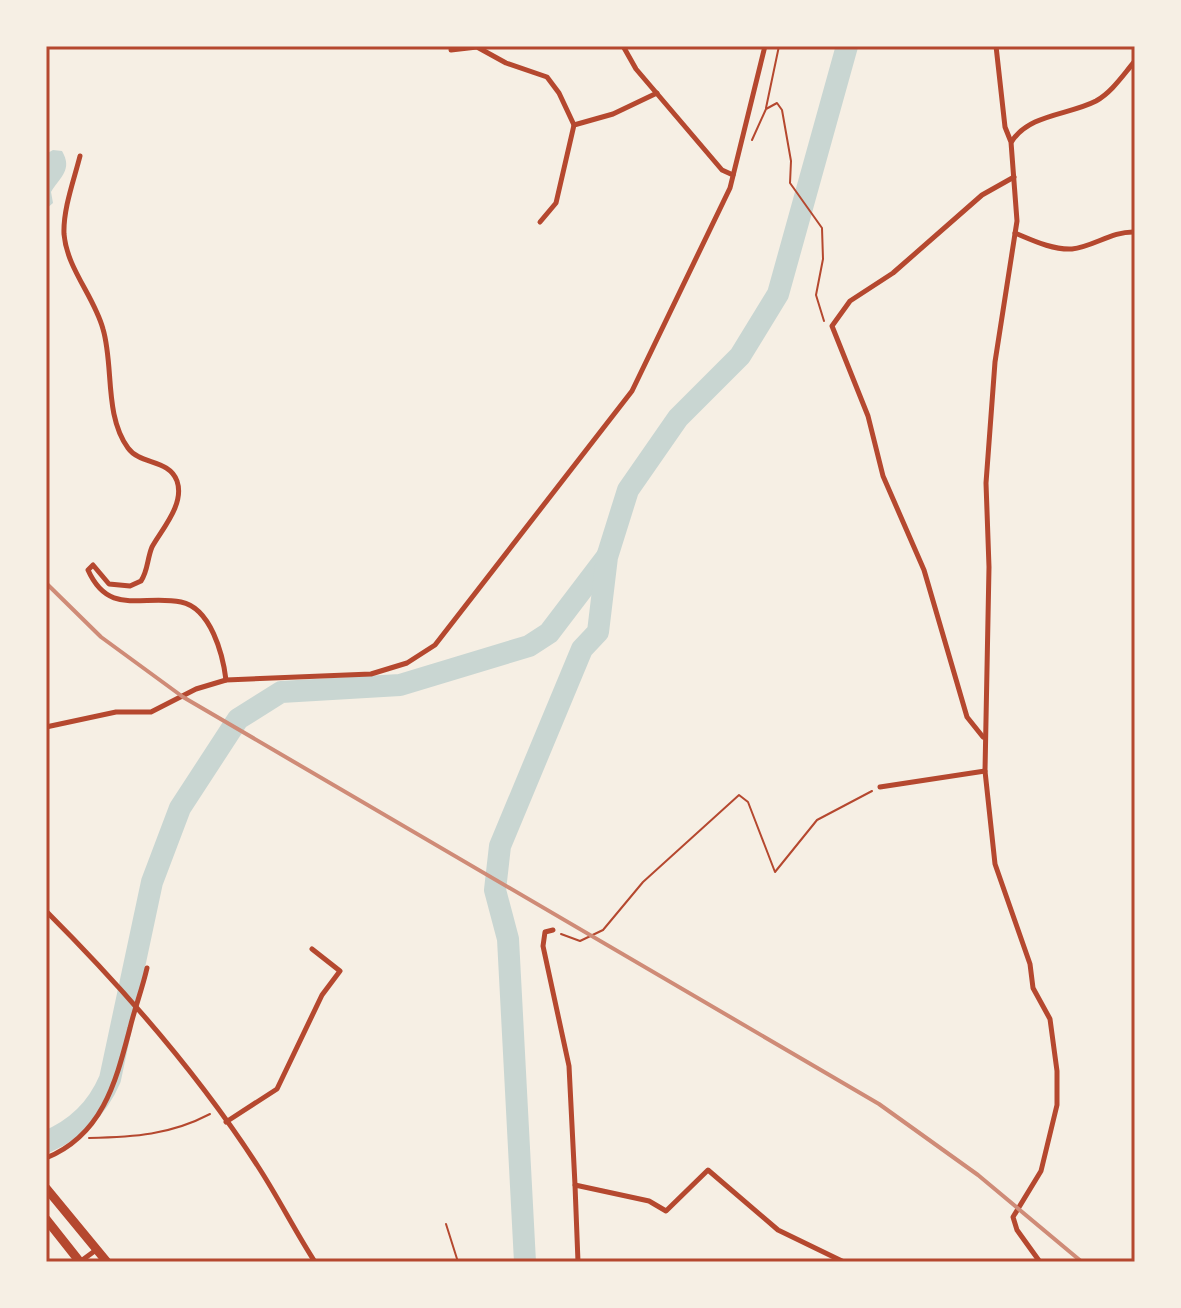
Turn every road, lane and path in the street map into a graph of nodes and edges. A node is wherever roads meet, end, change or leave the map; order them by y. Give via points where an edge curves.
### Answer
1 (477, 46) edge
2 (623, 46) edge
3 (765, 46) edge
4 (779, 46) edge
5 (996, 46) edge
6 (451, 50) dead end
7 (1135, 61) edge
8 (657, 93) junction
9 (766, 109) junction
10 (574, 125) junction
11 (1011, 142) junction
12 (80, 156) dead end
13 (738, 156) junction
14 (733, 175) junction
15 (1014, 177) junction
16 (540, 222) dead end
17 (1135, 232) edge
18 (1015, 233) junction
19 (832, 326) junction
20 (226, 680) junction
21 (46, 727) edge
22 (984, 737) junction
23 (985, 771) junction
24 (880, 787) joint
25 (46, 911) edge
26 (553, 930) joint
27 (312, 949) dead end
28 (147, 968) dead end
29 (137, 1004) junction
30 (218, 1110) junction
31 (226, 1122) junction
32 (76, 1137) junction
33 (46, 1158) edge
34 (575, 1185) junction
35 (46, 1188) edge
36 (46, 1219) edge
37 (446, 1224) dead end
38 (96, 1250) junction
39 (79, 1262) edge
40 (107, 1262) edge
41 (315, 1262) edge
42 (458, 1262) edge
43 (578, 1262) edge
44 (844, 1262) edge
45 (1040, 1262) edge

1 - 6 street
1 - 10 street via 547,77
2 - 8 street
3 - 13 street
4 - 9 path
5 - 11 street
7 - 11 street via 1103,97 1026,127
8 - 10 street
8 - 14 street via 722,170
9 - 13 path via 751,143
9 - 19 path via 777,103 782,110 790,183 822,228 816,303
10 - 16 street via 556,203
11 - 15 street
12 - 20 street via 65,236 69,256 103,326 120,431 138,457 172,472 178,482 173,512 153,545 141,581 109,584 93,565 88,570 106,595 190,606 213,634
13 - 14 street
14 - 20 street via 619,412 442,639 407,663 371,674
15 - 18 street
15 - 19 street via 982,195 893,273 850,301
17 - 18 street via 1073,249
18 - 22 street via 996,350 986,483
19 - 22 street via 868,416 883,476 924,570 967,717
20 - 21 street via 151,712 116,712
22 - 23 street
23 - 24 street
23 - 45 street via 995,864 1056,1050 1053,1123 1036,1182 1013,1217
24 - 26 path via 817,820 775,872 748,802 739,795 643,882 603,930 580,941
25 - 29 street
26 - 34 street via 545,932 543,946 569,1066
27 - 31 street via 340,971 322,995 277,1089
28 - 29 street
29 - 30 street
29 - 32 street via 116,1085 103,1110
30 - 31 street
30 - 32 path via 183,1129 144,1137
31 - 41 street
32 - 33 street via 63,1151
34 - 43 street
34 - 44 street via 649,1201 666,1211 708,1170 778,1230
35 - 38 highway
36 - 39 highway
37 - 42 path
38 - 39 street
38 - 40 highway

